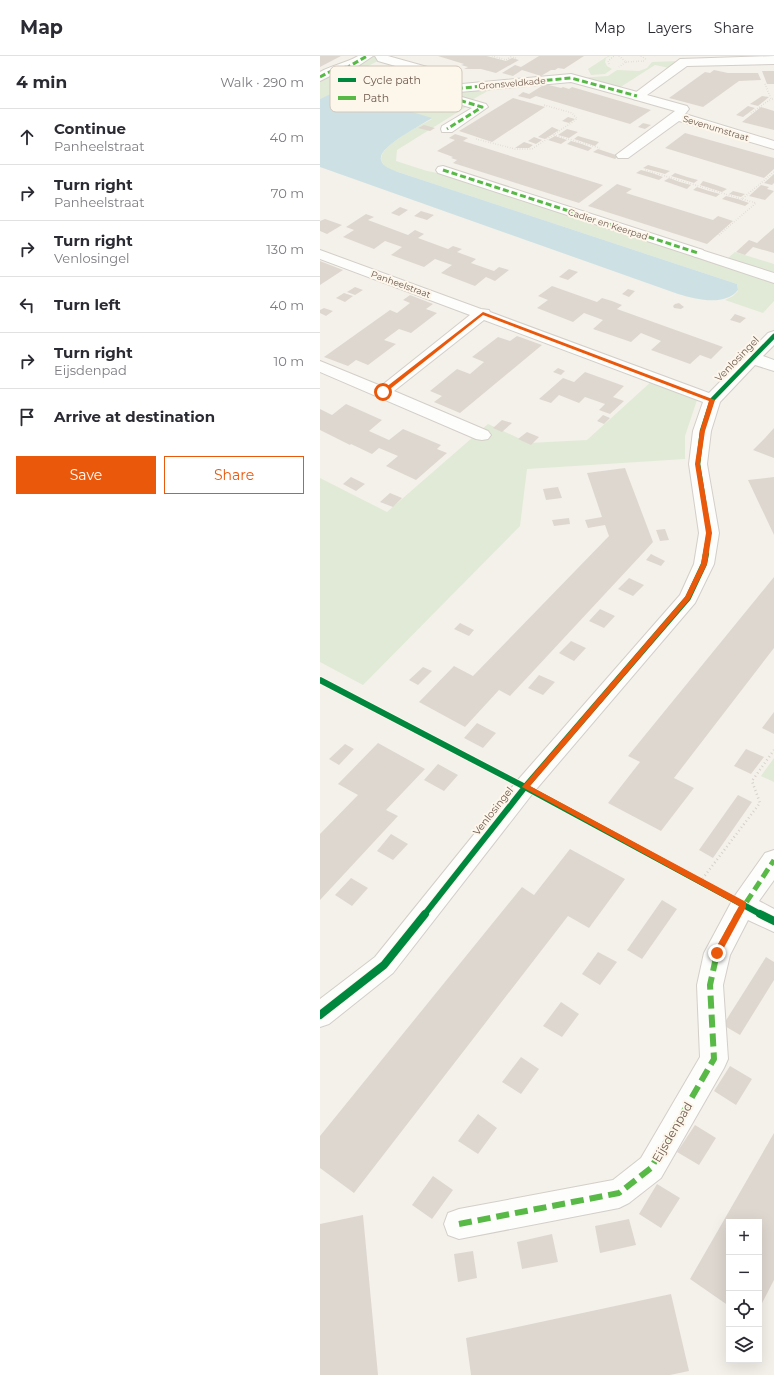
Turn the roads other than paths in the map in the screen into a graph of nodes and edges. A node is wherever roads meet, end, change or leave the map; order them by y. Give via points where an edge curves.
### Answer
1 (367, 56) edge
2 (382, 56) edge
3 (774, 60) edge
4 (350, 66) edge
5 (410, 66) edge
6 (330, 72) edge
7 (320, 77) edge
8 (462, 89) edge
9 (637, 96) junction
10 (462, 101) edge
11 (677, 116) junction
12 (447, 130) road end
13 (774, 145) edge
14 (623, 155) road end
15 (443, 170) dead end
16 (320, 254) edge
17 (774, 278) edge
18 (483, 314) junction
19 (774, 336) edge
20 (752, 358) junction
21 (320, 366) edge
22 (774, 366) edge
23 (383, 392) junction
24 (712, 400) junction
25 (482, 435) dead end
26 (774, 860) edge
27 (744, 904) junction
28 (774, 921) edge
29 (320, 1015) edge
30 (459, 1224) dead end

1 - 4 street
2 - 5 street
3 - 9 street via 684,62
6 - 7 street
8 - 9 street, Gronsveldkade via 571,78
9 - 11 street via 683,109
10 - 12 street, Gronsveldkade via 482,107
11 - 13 street, Sevenumstraat
11 - 14 street, Sevenumstraat
15 - 17 street, Cadier en Keerpad
16 - 18 street, Panheelstraat
18 - 23 street
18 - 24 street, Panheelstraat
19 - 20 street, Venlosingel
20 - 22 street
20 - 24 street, Venlosingel
21 - 23 street
23 - 25 street
24 - 29 street, Venlosingel via 702,431 698,464 709,533 704,564 688,598 525,787 384,965
26 - 27 street, Eijsdenpad
27 - 28 street
27 - 30 street, Eijsdenpad via 717,953 710,985 714,1059 651,1168 619,1193

